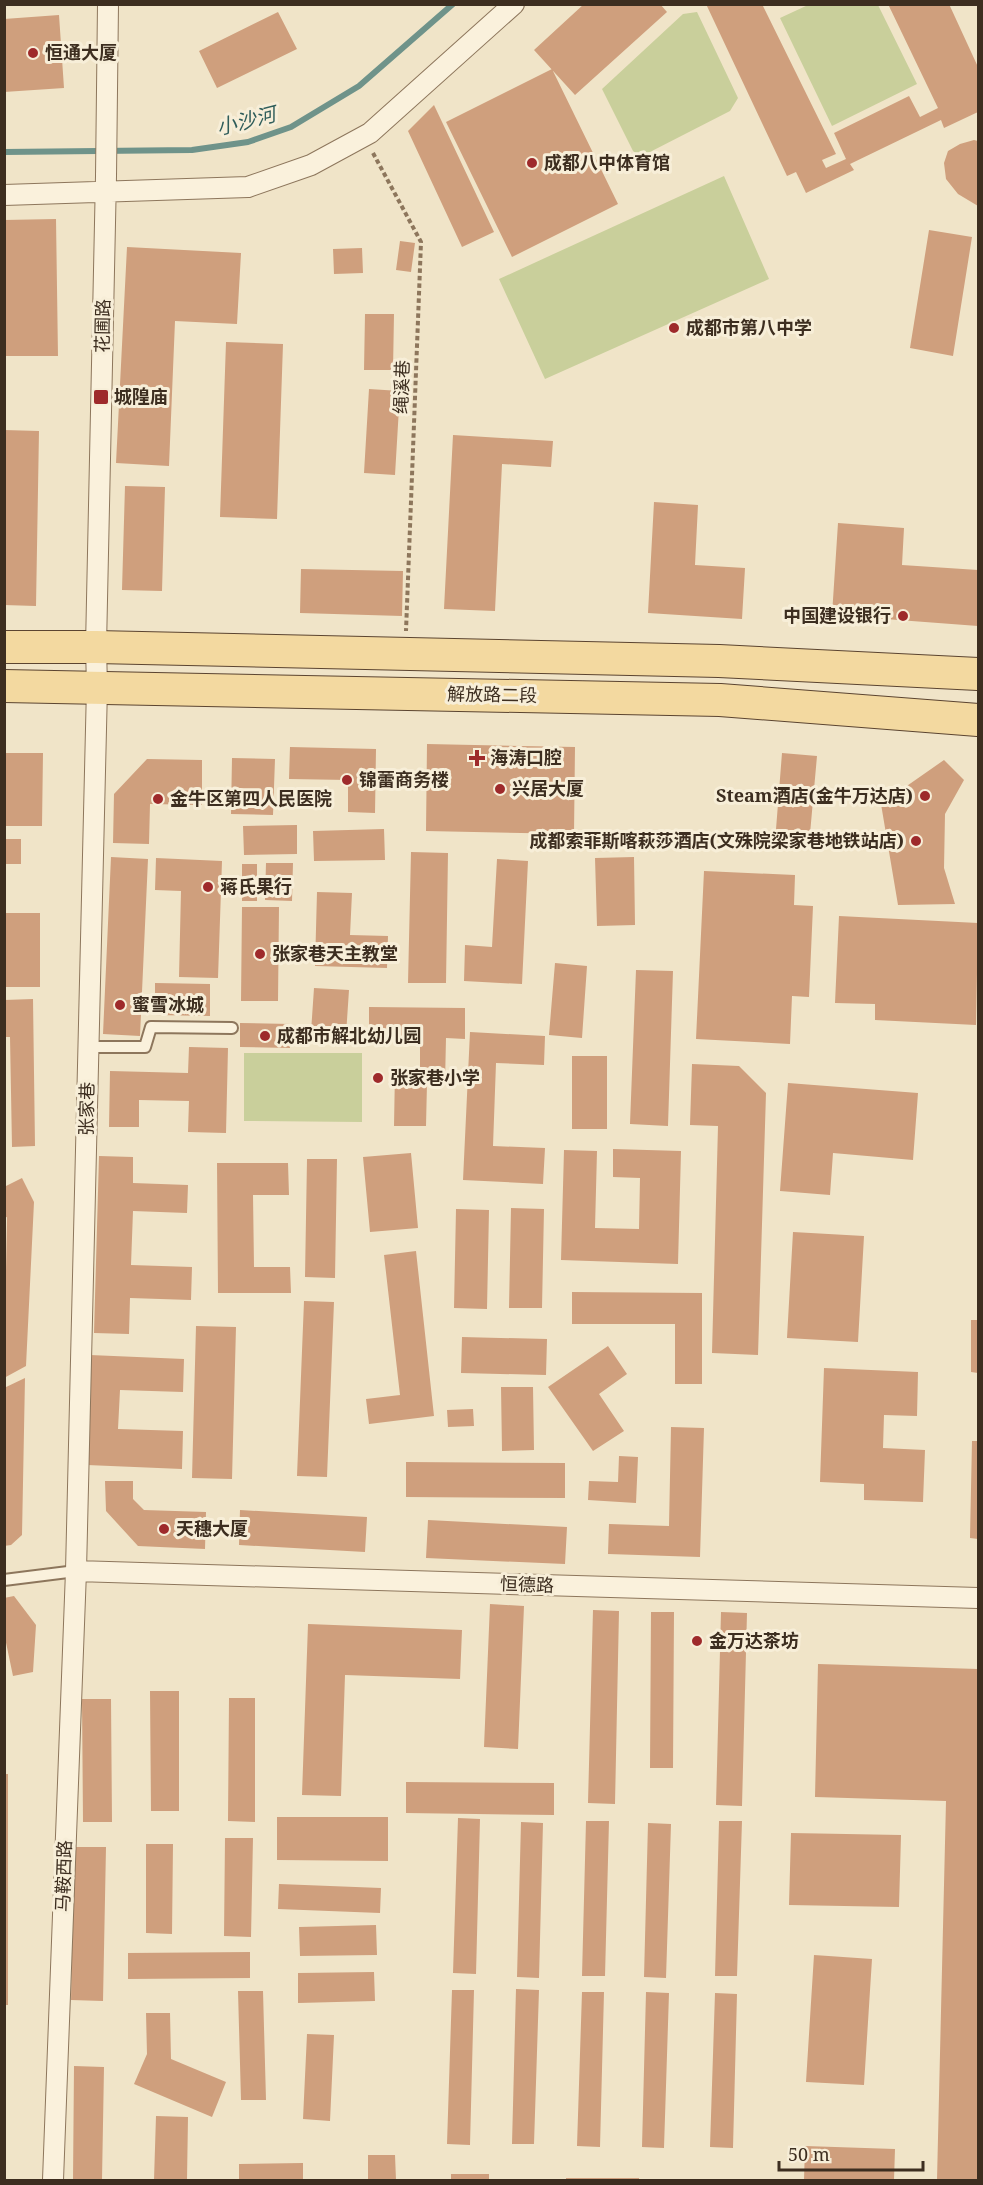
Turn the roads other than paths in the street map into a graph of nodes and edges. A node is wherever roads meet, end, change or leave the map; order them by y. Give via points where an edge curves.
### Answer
1 (108, 4) edge
2 (514, 4) edge
3 (106, 183) junction
4 (4, 195) edge
5 (4, 647) edge
6 (96, 647) junction
7 (978, 674) edge
8 (4, 686) edge
9 (97, 687) junction
10 (978, 720) edge
11 (232, 1028) dead end
12 (89, 1047) junction
13 (76, 1571) junction
14 (4, 1580) edge
15 (978, 1598) edge
16 (53, 2181) edge

1 - 3 street, 花圃路
2 - 3 street via 364,136 311,165 248,187
3 - 4 street
3 - 6 street, 花圃路
5 - 6 main road
6 - 7 main road via 719,661
6 - 9 street, 张家巷
8 - 9 main road, 解放路二段
9 - 10 main road, 解放路二段 via 720,700
9 - 12 street, 张家巷
11 - 12 lane via 151,1027 145,1047
12 - 13 street, 张家巷
13 - 14 lane
13 - 15 street, 恒德路
13 - 16 street, 马鞍西路

